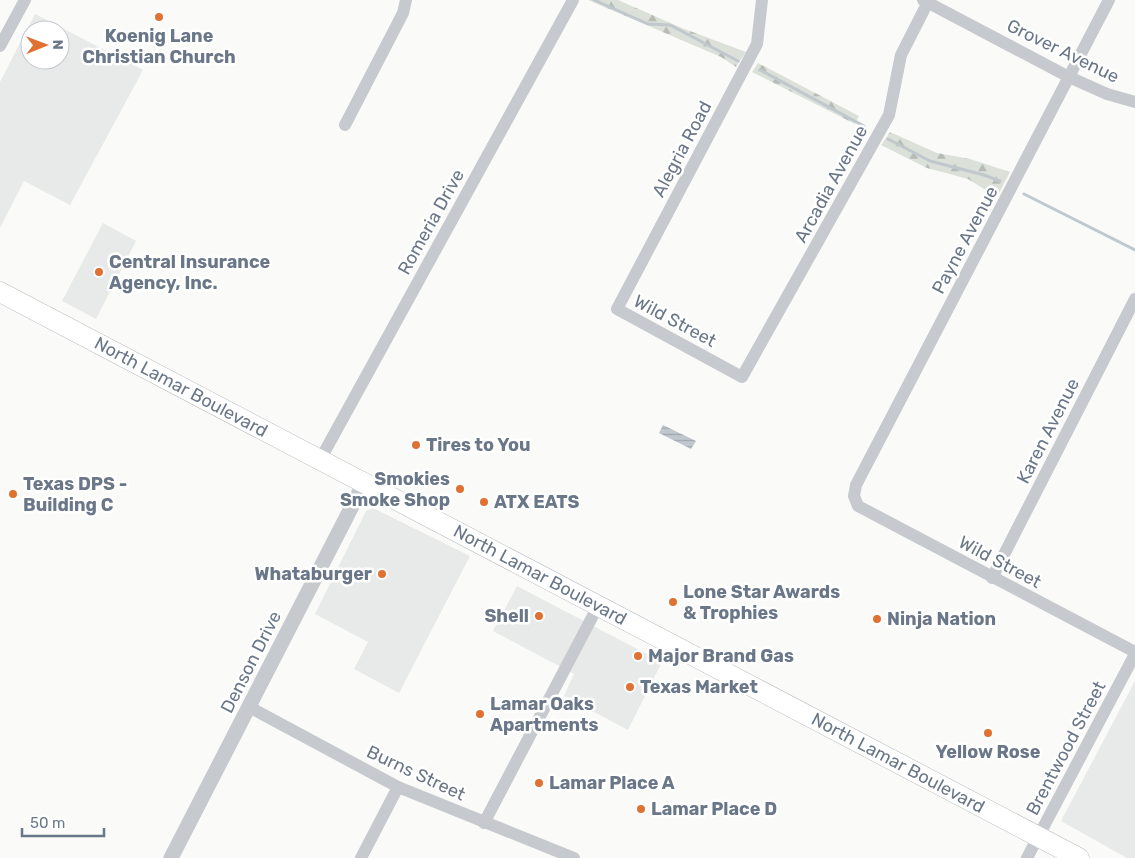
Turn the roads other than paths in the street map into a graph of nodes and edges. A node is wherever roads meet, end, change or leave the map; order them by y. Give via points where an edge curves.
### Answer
1 (25, 0) edge
2 (406, 0) edge
3 (572, 0) edge
4 (762, 0) edge
5 (1109, 0) edge
6 (927, 1) edge
7 (0, 46) edge
8 (1069, 76) junction
9 (1135, 102) edge
10 (345, 125) dead end
11 (0, 292) edge
12 (1135, 299) edge
13 (617, 309) joint
14 (742, 377) joint
15 (320, 460) junction
16 (364, 483) junction
17 (854, 496) joint
18 (992, 578) junction
19 (598, 606) junction
20 (1135, 653) edge
21 (249, 707) junction
22 (398, 787) junction
23 (484, 823) junction
24 (1039, 837) junction
25 (171, 858) edge
26 (361, 858) edge
27 (574, 858) edge
28 (1028, 858) edge
29 (1079, 858) edge

1 - 7 street
2 - 10 street via 403,13
3 - 15 street, Romeria Drive
4 - 13 street, Alegria Road via 757,44
5 - 8 street, Payne Avenue
6 - 8 street, Grover Avenue
6 - 14 street, Arcadia Avenue via 901,55 890,114
8 - 9 street, Grover Avenue via 1107,94
8 - 17 street, Payne Avenue via 856,485
11 - 15 main road, North Lamar Boulevard
12 - 18 street, Karen Avenue
13 - 14 street, Wild Street
15 - 16 main road, North Lamar Boulevard
16 - 19 main road, North Lamar Boulevard
16 - 21 street, Denson Drive
17 - 18 street, Wild Street via 858,506
18 - 20 street, Wild Street
19 - 23 street
19 - 24 main road, North Lamar Boulevard
20 - 24 street, Brentwood Street
21 - 22 street, Burns Street
21 - 25 street, Denson Drive
22 - 23 street, Burns Street
22 - 26 street
23 - 27 street, Burns Street
24 - 28 street, Brentwood Street
24 - 29 main road, North Lamar Boulevard

